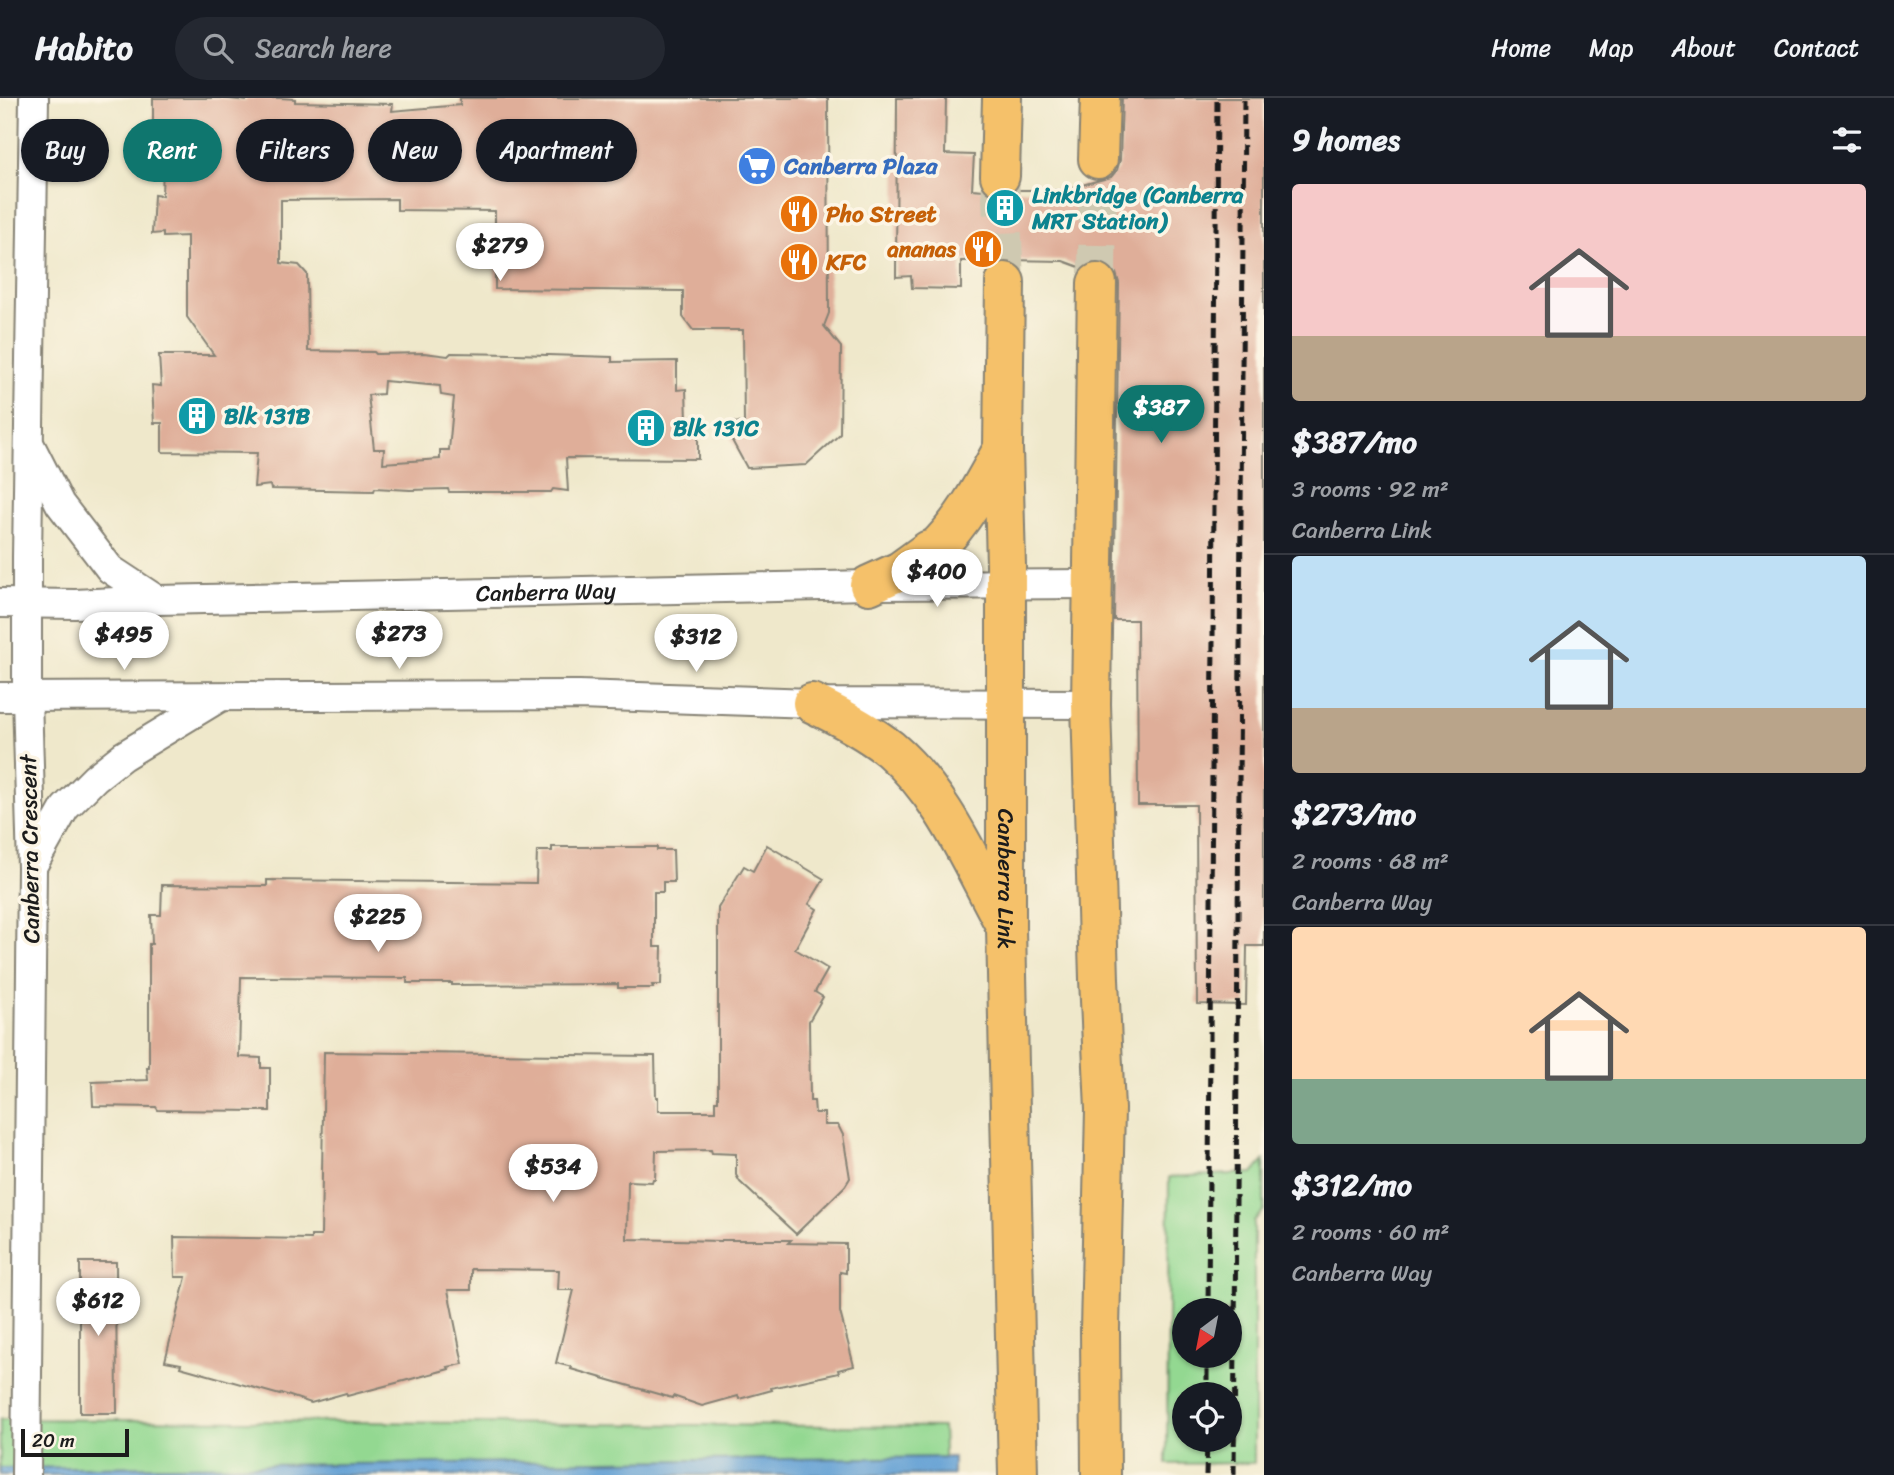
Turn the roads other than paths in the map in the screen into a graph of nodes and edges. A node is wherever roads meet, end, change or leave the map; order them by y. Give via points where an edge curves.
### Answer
1 (34, 98) edge
2 (1002, 98) edge
3 (1100, 98) edge
4 (1098, 159) tunnel mouth
5 (1000, 176) tunnel mouth
6 (1005, 282) tunnel mouth
7 (1097, 283) tunnel mouth
8 (29, 444) junction
9 (1003, 448) junction
10 (1006, 584) junction
11 (1092, 584) junction
12 (869, 585) junction
13 (158, 600) junction
14 (0, 603) edge
15 (28, 603) junction
16 (13, 697) edge
17 (220, 697) junction
18 (812, 703) junction
19 (1006, 704) junction
20 (1091, 704) junction
21 (32, 868) junction
22 (1006, 928) junction
23 (27, 1466) edge
24 (1017, 1475) edge
25 (1101, 1475) edge

1 - 8 street, Canberra Crescent
2 - 5 main road
3 - 4 main road
6 - 9 main road, Canberra Link
7 - 11 main road
8 - 13 street via 60,504 110,569
8 - 15 street, Canberra Crescent
9 - 10 main road, Canberra Link
9 - 12 main road via 948,537 900,571
10 - 11 street, Canberra Way
10 - 12 street, Canberra Way
10 - 19 main road, Canberra Link
11 - 20 main road
12 - 13 street, Canberra Way
13 - 15 street, Canberra Way
14 - 15 street, Canberra Way
15 - 16 street, Canberra Crescent
16 - 17 street
16 - 21 street, Canberra Crescent
17 - 18 street via 579,695
17 - 21 street via 122,756 95,778 65,808
18 - 19 street
18 - 22 main road via 867,732 920,780 961,842
19 - 20 street
19 - 22 main road, Canberra Link
20 - 25 main road via 1105,1109
21 - 23 street, Canberra Crescent
22 - 24 main road, Canberra Link

